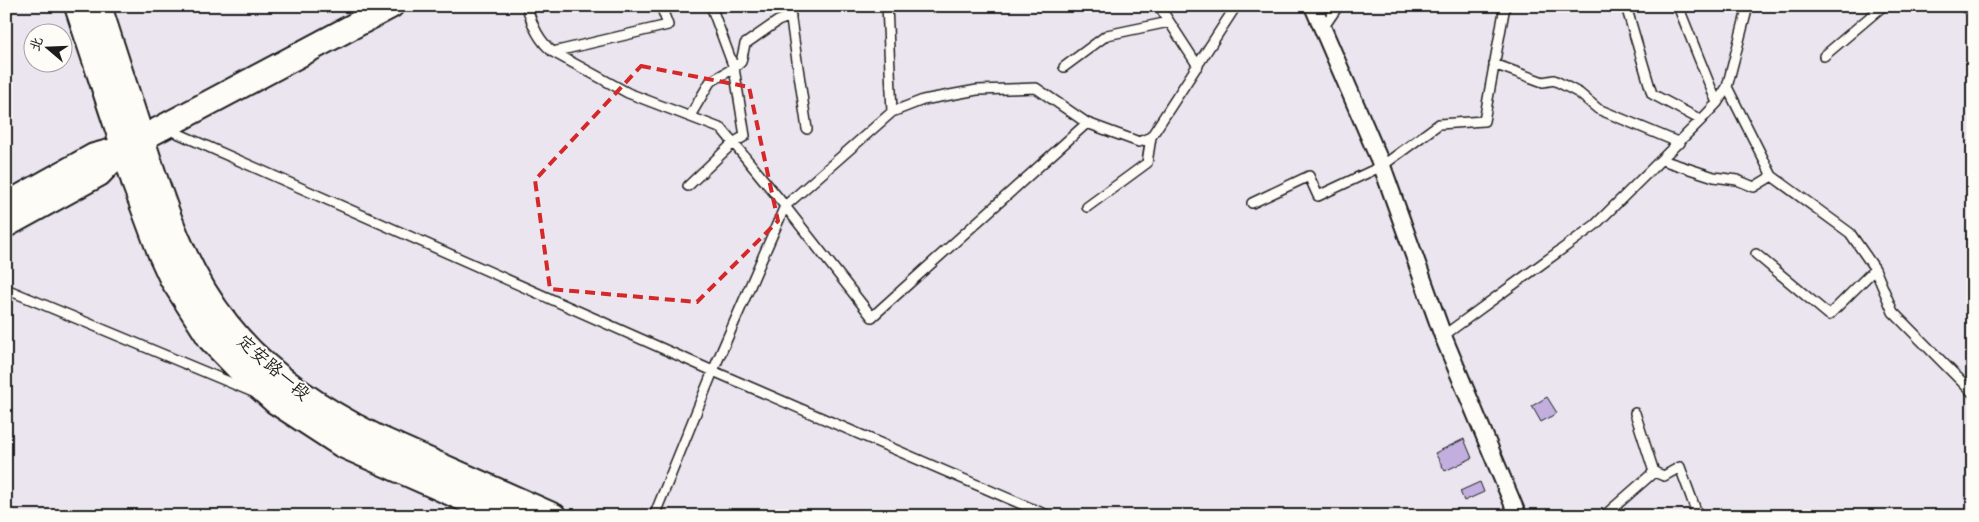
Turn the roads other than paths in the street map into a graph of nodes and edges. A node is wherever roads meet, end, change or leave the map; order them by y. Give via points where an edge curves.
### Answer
1 (77, 6) edge
2 (99, 6) edge
3 (391, 6) edge
4 (527, 6) edge
5 (661, 6) edge
6 (711, 6) edge
7 (789, 6) edge
8 (888, 6) edge
9 (1159, 6) edge
10 (1236, 6) edge
11 (1313, 6) edge
12 (1338, 6) edge
13 (1505, 6) edge
14 (1678, 6) edge
15 (1748, 6) edge
16 (1883, 6) edge
17 (1963, 6) edge
18 (1973, 12) edge
19 (1628, 13) dead end
20 (791, 16) junction
21 (1169, 22) junction
22 (1323, 28) junction
23 (553, 52) junction
24 (1824, 56) dead end
25 (1494, 64) junction
26 (1198, 66) junction
27 (734, 68) junction
28 (1064, 68) dead end
29 (1727, 87) junction
30 (1717, 103) junction
31 (892, 112) junction
32 (690, 116) junction
33 (1702, 120) junction
34 (1087, 123) junction
35 (164, 127) junction
36 (807, 129) dead end
37 (1151, 137) junction
38 (133, 143) junction
39 (732, 143) junction
40 (1680, 143) junction
41 (1662, 160) junction
42 (1382, 166) junction
43 (1772, 176) junction
44 (688, 186) dead end
45 (1252, 204) dead end
46 (6, 205) edge
47 (785, 206) junction
48 (1087, 207) dead end
49 (6, 225) edge
50 (1756, 254) dead end
51 (1876, 269) junction
52 (6, 289) edge
53 (1443, 336) junction
54 (713, 371) junction
55 (1973, 393) edge
56 (276, 402) junction
57 (1634, 413) dead end
58 (1654, 472) junction
59 (503, 516) edge
60 (554, 516) edge
61 (654, 516) edge
62 (1049, 516) edge
63 (1518, 516) edge
64 (1604, 516) edge
65 (1698, 516) edge

1 - 38 main road, 定安路一段
2 - 38 main road, 定安路一段
3 - 35 main road
4 - 23 lane via 530,20
5 - 23 lane via 668,25
6 - 27 lane
7 - 20 lane
8 - 31 lane
9 - 21 lane
10 - 26 lane
11 - 22 street
12 - 22 lane
13 - 25 lane
14 - 30 lane
15 - 29 lane
16 - 24 lane
17 - 18 lane
19 - 33 lane via 1652,94
20 - 27 lane via 745,44 742,62
20 - 36 lane
21 - 26 lane
21 - 28 lane via 1107,34
22 - 42 street
23 - 32 lane via 628,93
25 - 40 lane via 1543,82 1554,80 1579,93 1598,109
25 - 42 lane via 1484,121 1439,124
26 - 37 lane
27 - 32 lane via 710,82
27 - 39 lane via 745,136
29 - 30 lane
29 - 43 lane
30 - 33 lane
31 - 34 lane via 923,100 968,92 1036,88
31 - 47 lane
32 - 39 lane via 722,129
33 - 40 lane
34 - 37 lane via 1139,142
34 - 47 lane via 872,317
35 - 38 main road
35 - 54 lane
37 - 48 lane via 1147,163
38 - 46 main road via 94,156
38 - 49 main road via 99,174
38 - 56 main road, 定安路一段 via 135,185 172,279 211,340
38 - 60 main road, 定安路一段 via 191,267 218,313 254,355 307,398 351,424
39 - 44 lane
39 - 47 lane
40 - 41 lane
41 - 43 lane via 1754,187
41 - 53 lane via 1595,225
42 - 45 lane via 1318,196 1309,176
42 - 53 street
43 - 51 lane via 1850,233
47 - 54 lane
50 - 51 lane via 1830,315
51 - 55 lane via 1893,312
52 - 56 lane
53 - 63 street
54 - 61 lane
54 - 62 lane
56 - 59 main road, 定安路一段 via 342,445
57 - 58 lane
58 - 64 lane
58 - 65 lane via 1664,476 1680,467

